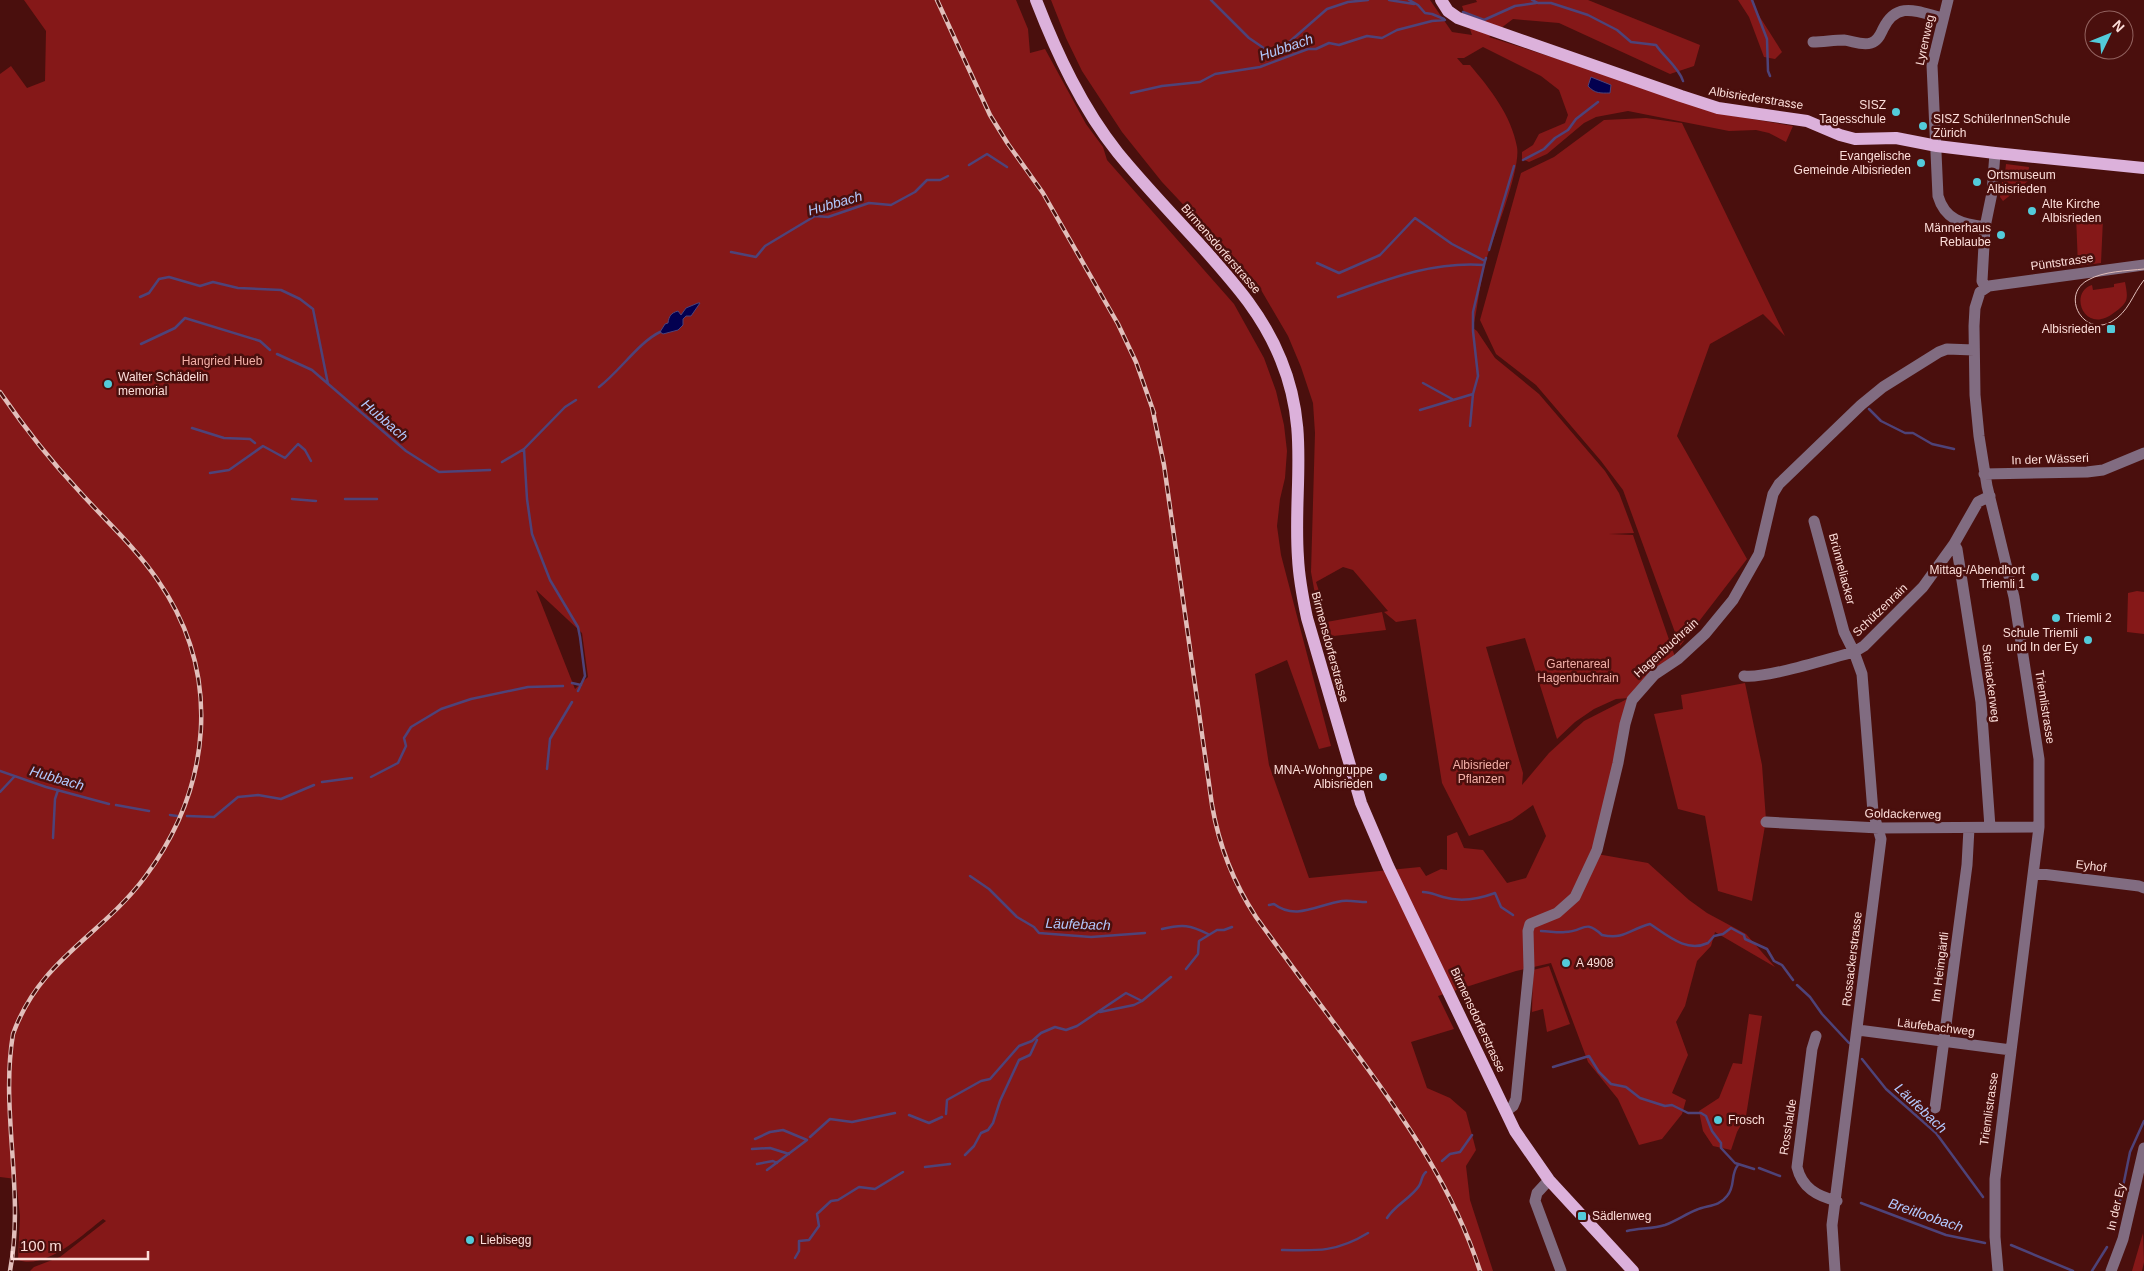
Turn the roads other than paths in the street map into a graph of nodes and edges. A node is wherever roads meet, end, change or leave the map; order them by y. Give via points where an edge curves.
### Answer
1 (1036, 0) edge
2 (1441, 0) edge
3 (1948, 0) edge
4 (1943, 18) junction
5 (1813, 42) dead end
6 (1937, 146) junction
7 (1995, 153) junction
8 (2144, 168) edge
9 (1985, 227) junction
10 (2144, 265) edge
11 (1985, 288) junction
12 (1974, 350) junction
13 (2144, 453) edge
14 (1984, 474) junction
15 (1990, 496) junction
16 (1814, 521) dead end
17 (1954, 544) junction
18 (1854, 652) junction
19 (1744, 676) dead end
20 (1766, 822) dead end
21 (2039, 827) junction
22 (1879, 828) junction
23 (1969, 828) junction
24 (1990, 828) junction
25 (2034, 874) junction
26 (2144, 888) edge
27 (1858, 1030) junction
28 (1816, 1036) dead end
29 (1944, 1041) junction
30 (2011, 1050) junction
31 (1935, 1108) dead end
32 (1506, 1111) junction
33 (2144, 1148) edge
34 (1548, 1180) junction
35 (1836, 1201) junction
36 (1561, 1271) edge
37 (1633, 1271) edge
38 (1836, 1271) edge
39 (1998, 1271) edge
40 (2111, 1271) edge

1 - 32 main road, Birmensdorferstrasse via 1049,35 1093,117 1143,183 1244,295 1259,316 1282,361 1294,401 1299,440 1297,548 1301,588 1306,618 1350,770 1372,832
2 - 6 main road, Albisriederstrasse via 1458,18 1700,103 1808,121 1855,139 1896,138
3 - 4 street, Lyrenweg
4 - 5 street via 1900,10 1891,15 1873,43 1844,40
4 - 6 street, Lyrenweg via 1932,64
6 - 7 main road, Albisriederstrasse
6 - 9 street, Lyrenweg via 1940,204 1955,221
7 - 8 main road, Albisriederstrasse
7 - 9 street, Triemlistrasse
9 - 11 street, Triemlistrasse via 1982,281
10 - 11 street, Püntstrasse
11 - 12 street, Triemlistrasse via 1980,292 1975,308
12 - 14 street, Triemlistrasse via 1975,395
12 - 32 street, Hagenbuchrain via 1947,349 1939,352 1883,387 1787,474 1773,494 1759,554 1733,600 1705,634 1678,659 1654,675 1632,700 1600,838 1587,875 1569,904 1530,924 1528,930 1530,968 1516,1099
13 - 14 street, In der Wässeri via 2095,471
14 - 15 street, Triemlistrasse
15 - 17 street, Schützenrain via 1978,502
15 - 21 street, Triemlistrasse via 2014,597 2039,759
16 - 18 street, Brünneliacker via 1844,632
17 - 18 street, Schützenrain via 1924,587
17 - 24 street, Steinackerweg via 1980,694
18 - 19 street, Schützenrain via 1752,677
18 - 22 street, Rossackerstrasse via 1862,674 1873,812
20 - 22 street, Goldackerweg
21 - 24 street, Goldackerweg
21 - 25 street, Triemlistrasse
22 - 23 street, Goldackerweg
22 - 27 street, Rossackerstrasse via 1881,839
23 - 24 street, Goldackerweg
23 - 29 street, Im Heimgärtli
25 - 26 street, Eyhof
25 - 30 street, Triemlistrasse
27 - 29 street, Läufebachweg
27 - 35 street, Rossackerstrasse
28 - 35 street, Rosshalde via 1797,1167 1805,1186
29 - 30 street, Läufebachweg
29 - 31 street, Im Heimgärtli
30 - 39 street, Triemlistrasse via 1995,1178
32 - 34 main road, Birmensdorferstrasse via 1525,1148
33 - 40 street, In der Ey via 2124,1239
34 - 36 street via 1537,1193 1535,1201
34 - 37 main road, Birmensdorferstrasse
35 - 38 street, Rossackerstrasse via 1832,1225

